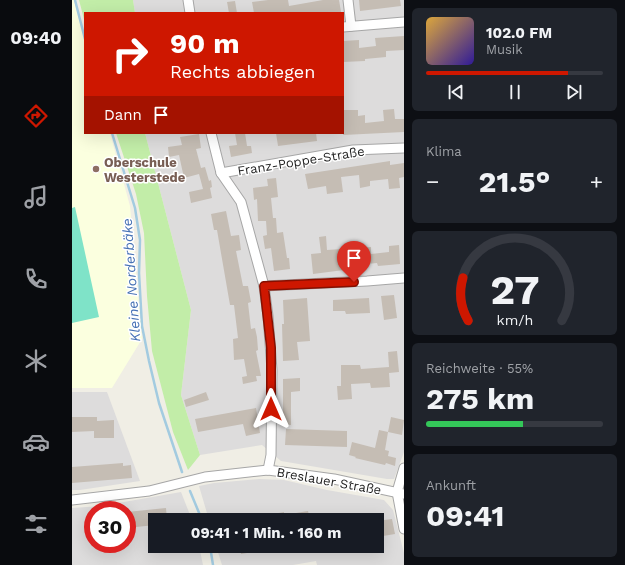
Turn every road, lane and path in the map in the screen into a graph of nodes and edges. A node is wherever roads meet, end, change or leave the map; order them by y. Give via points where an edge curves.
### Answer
1 (188, 0) edge
2 (348, 0) edge
3 (190, 12) edge
4 (404, 22) edge
5 (347, 27) edge
6 (210, 134) edge
7 (404, 148) edge
8 (222, 173) junction
9 (404, 278) edge
10 (264, 286) junction
11 (404, 468) edge
12 (268, 470) junction
13 (401, 493) edge
14 (72, 500) edge
15 (404, 529) edge

1 - 3 street
2 - 5 street
4 - 5 street
6 - 8 street
7 - 8 street, Franz-Poppe-Straße via 353,150
8 - 10 street via 241,202
9 - 10 street
10 - 12 street via 272,370 271,455
11 - 13 street
12 - 13 street, Breslauer Straße via 334,479
12 - 14 street, Breslauer Straße via 205,477 149,491
13 - 15 street

